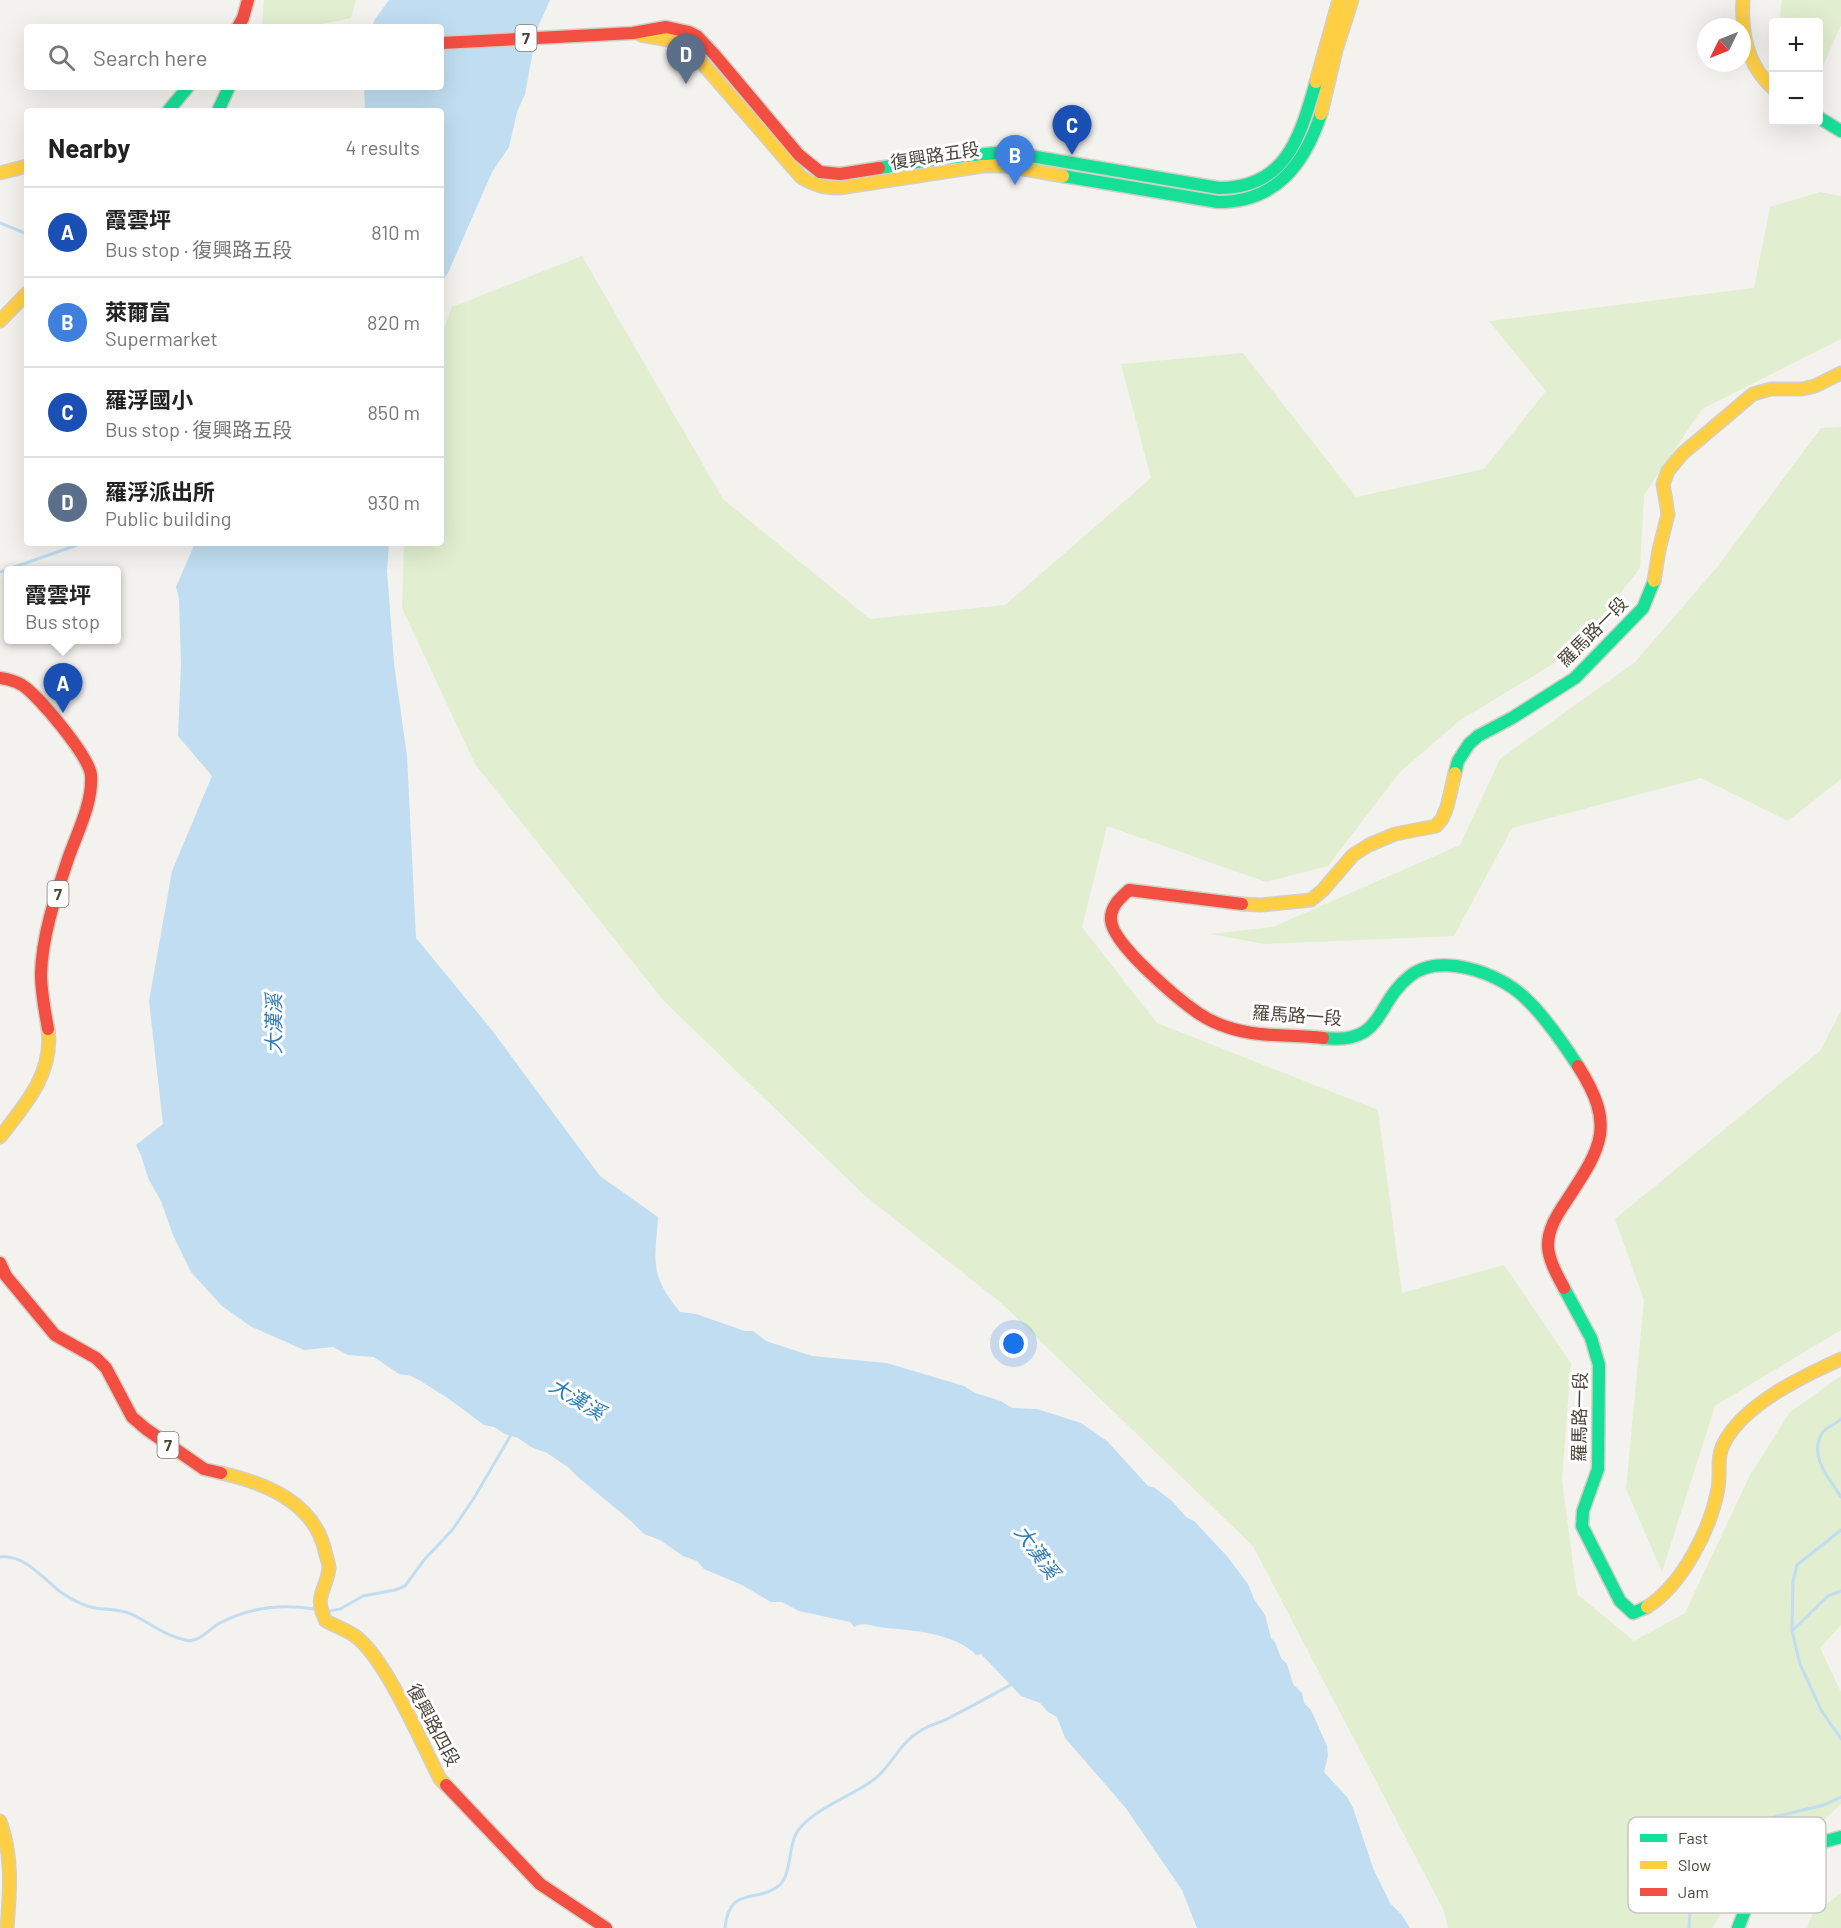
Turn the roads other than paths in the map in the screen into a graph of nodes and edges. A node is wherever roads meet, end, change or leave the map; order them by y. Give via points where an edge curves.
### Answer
1 (249, 0) edge
2 (1339, 0) edge
3 (1352, 0) edge
4 (1743, 0) edge
5 (240, 24) edge
6 (633, 33) junction
7 (444, 43) edge
8 (734, 79) junction
9 (723, 85) junction
10 (1769, 85) edge
11 (186, 90) edge
12 (228, 90) edge
13 (170, 108) edge
14 (219, 108) edge
15 (1823, 120) edge
16 (1841, 131) edge
17 (810, 166) junction
18 (24, 167) edge
19 (0, 173) edge
20 (801, 177) junction
21 (24, 296) edge
22 (0, 321) edge
23 (1841, 374) edge
24 (0, 678) edge
25 (0, 1137) edge
26 (0, 1263) edge
27 (1841, 1359) edge
28 (0, 1821) edge
29 (1841, 1838) edge
30 (1826, 1842) edge
31 (1744, 1913) edge
32 (7, 1928) edge
33 (606, 1928) edge
34 (1738, 1928) edge

1 - 5 main road
2 - 17 main road, 復興路五段 via 1303,127 1292,149 1275,170 1237,188 1142,177 1007,152 953,156 840,174 820,172
3 - 20 main road, 復興路五段 / 7 via 1306,152 1293,170 1254,197 1218,202 1006,166 983,166 839,188 825,188
4 - 10 main road via 1741,18 1750,56 1757,74
6 - 7 main road, 復興路五段 / 7
6 - 8 main road, 復興路五段 / 7 via 666,27 697,36
6 - 9 main road, 復興路五段 / 7 via 690,48
8 - 9 main road
8 - 17 main road, 復興路五段 / 7
9 - 20 main road, 復興路五段 / 7
11 - 13 main road
12 - 14 main road
15 - 16 main road
17 - 20 main road
18 - 19 main road
21 - 22 main road
23 - 27 main road, 羅馬路一段 via 1802,389 1771,389 1753,394 1683,454 1668,471 1663,484 1668,514 1656,575 1643,608 1575,678 1469,744 1458,761 1447,807 1436,826 1395,834 1369,845 1353,855 1311,900 1228,904 1129,890 1116,900 1109,919 1123,946 1162,982 1210,1021 1232,1029 1344,1039 1362,1034 1375,1023 1401,984 1417,970 1452,965 1492,978 1522,995 1575,1059 1596,1096 1602,1126 1589,1168 1550,1229 1547,1242 1558,1276 1587,1327 1599,1361 1597,1472 1582,1524 1618,1598 1633,1613 1646,1610 1662,1598 1689,1563 1715,1505 1720,1456 1732,1431 1795,1380
24 - 25 main road, 7 via 33,694 89,765 91,778 89,796 52,913 42,964 48,1063 37,1089
26 - 33 main road, 復興路四段 / 7 via 6,1276 55,1335 106,1368 132,1418 204,1469 252,1480 278,1492 315,1524 329,1568 320,1603 326,1621 356,1636 375,1658 440,1779 540,1884
28 - 32 main road via 8,1849
29 - 30 main road
31 - 34 main road

